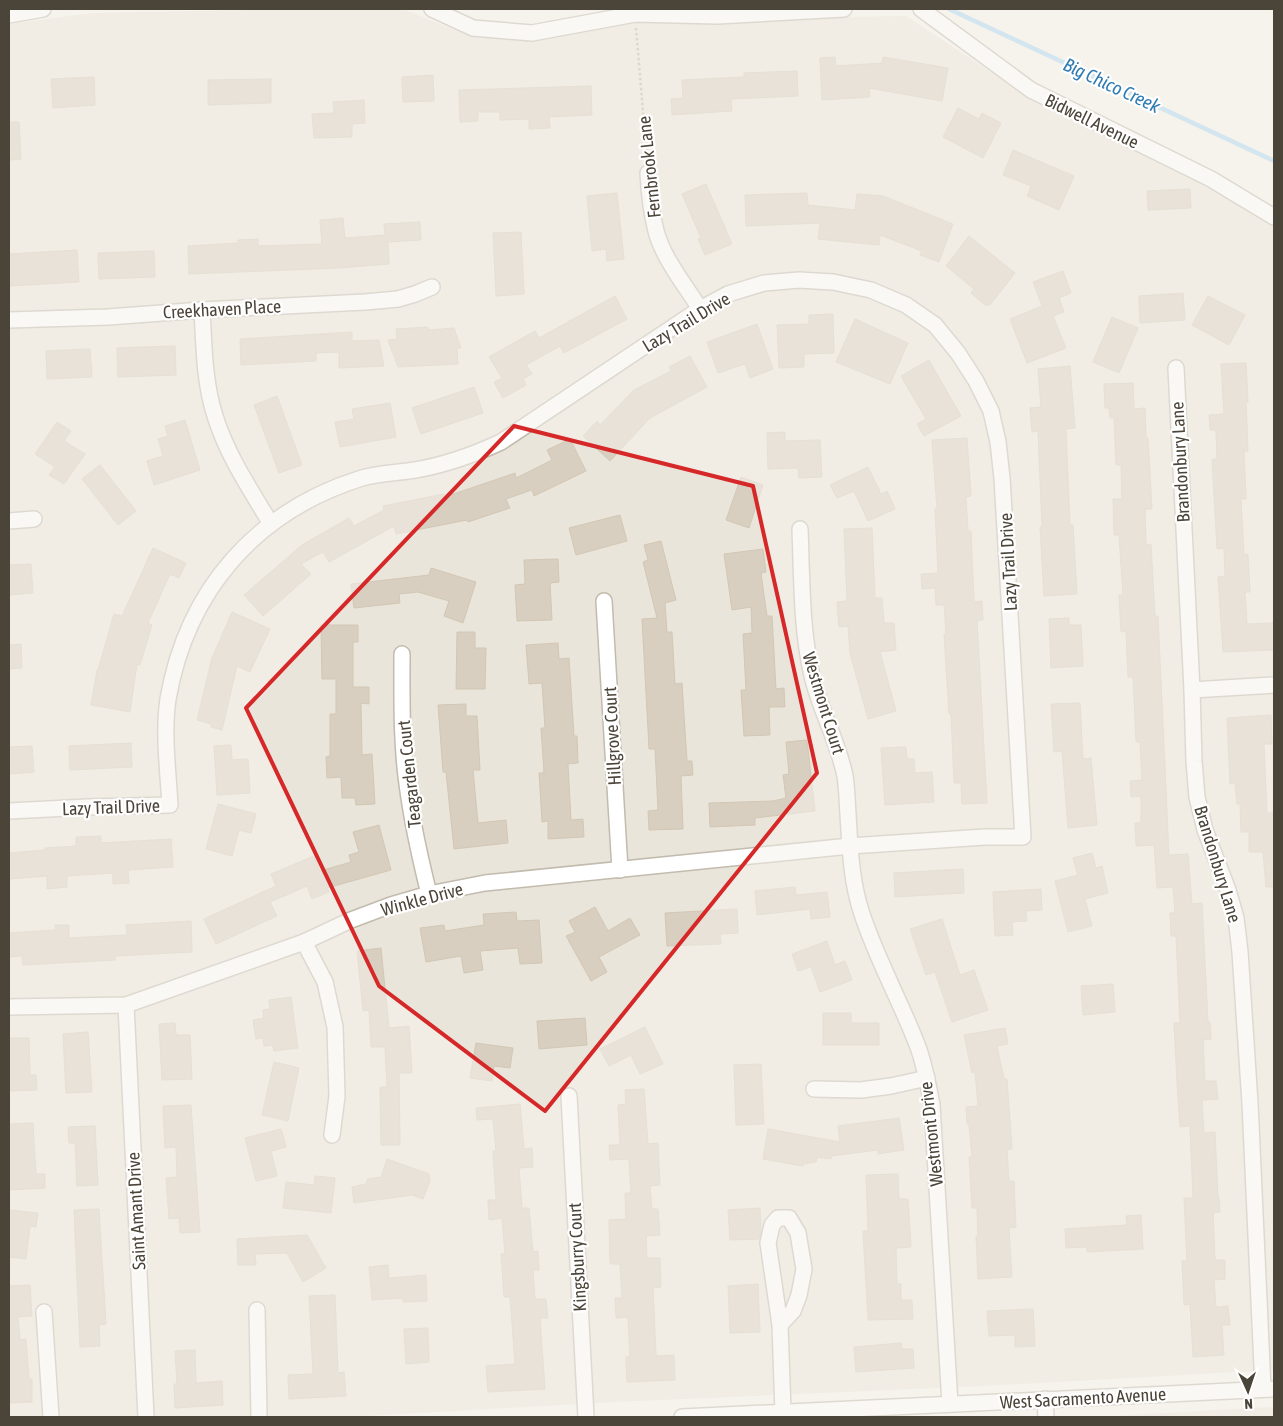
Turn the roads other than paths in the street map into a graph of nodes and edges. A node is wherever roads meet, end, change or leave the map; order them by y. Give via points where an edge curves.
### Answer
1 (44, 9) edge
2 (432, 9) edge
3 (844, 9) edge
4 (921, 9) edge
5 (9, 15) edge
6 (648, 172) road end
7 (1274, 217) edge
8 (432, 287) dead end
9 (700, 309) junction
10 (202, 310) junction
11 (9, 320) edge
12 (1176, 368) dead end
13 (34, 520) dead end
14 (9, 521) edge
15 (271, 524) junction
16 (800, 530) dead end
17 (604, 601) dead end
18 (402, 654) dead end
19 (1274, 685) edge
20 (1192, 690) junction
21 (9, 811) edge
22 (850, 846) junction
23 (620, 870) junction
24 (429, 894) junction
25 (304, 942) junction
26 (126, 1005) junction
27 (9, 1007) edge
28 (927, 1078) junction
29 (814, 1089) dead end
30 (569, 1096) dead end
31 (332, 1135) dead end
32 (257, 1310) dead end
33 (44, 1312) dead end
34 (780, 1326) junction
35 (1269, 1389) edge
36 (1046, 1399) junction
37 (950, 1404) junction
38 (783, 1412) junction
39 (51, 1417) edge
40 (146, 1417) edge
41 (259, 1417) edge
42 (586, 1417) edge
43 (682, 1417) edge
44 (1046, 1417) edge

1 - 5 street
2 - 3 street via 473,28 532,33 635,14 717,16
4 - 7 street, Bidwell Avenue via 1031,90 1211,179
6 - 9 street, Fernbrook Lane via 656,232 665,254
8 - 10 street, Creekhaven Place via 398,299
9 - 15 street, Lazy Trail Drive via 501,442 439,465 364,477 306,502
9 - 22 street, Lazy Trail Drive via 728,294 764,284 799,280 833,282 871,290 906,305 935,325 976,381 991,411 1002,478 1023,837
10 - 11 street, Creekhaven Place
10 - 15 street via 208,384 214,414 223,440
12 - 20 street, Brandonbury Lane
13 - 14 street
15 - 21 street, Lazy Trail Drive via 226,566 205,595 188,629 168,700 166,727 170,805
16 - 22 street, Westmont Court via 806,650 815,687 840,753
17 - 23 street, Hillgrove Court
18 - 24 street, Teagarden Court via 407,782
19 - 20 street
20 - 35 street, Brandonbury Lane via 1198,797 1205,830 1236,918 1240,952
22 - 23 street, Winkle Drive
22 - 28 street, Westmont Drive via 855,890 862,915 918,1048
23 - 24 street, Winkle Drive via 485,883
24 - 25 street, Winkle Drive via 351,920
25 - 26 street, Winkle Drive
25 - 31 street via 325,982 335,1027 337,1096
26 - 27 street, Winkle Drive
26 - 40 street, Saint Amant Drive
28 - 29 street via 861,1090
28 - 37 street, Westmont Drive via 934,1132
30 - 42 street, Kingsburry Court
32 - 41 street
33 - 39 street
34 - 34 street via 768,1243 772,1225 778,1218 789,1218 798,1233 804,1269 793,1311
34 - 38 street
35 - 36 street, West Sacramento Avenue
36 - 37 street, West Sacramento Avenue
36 - 44 street
37 - 38 street, West Sacramento Avenue
38 - 43 street, West Sacramento Avenue

